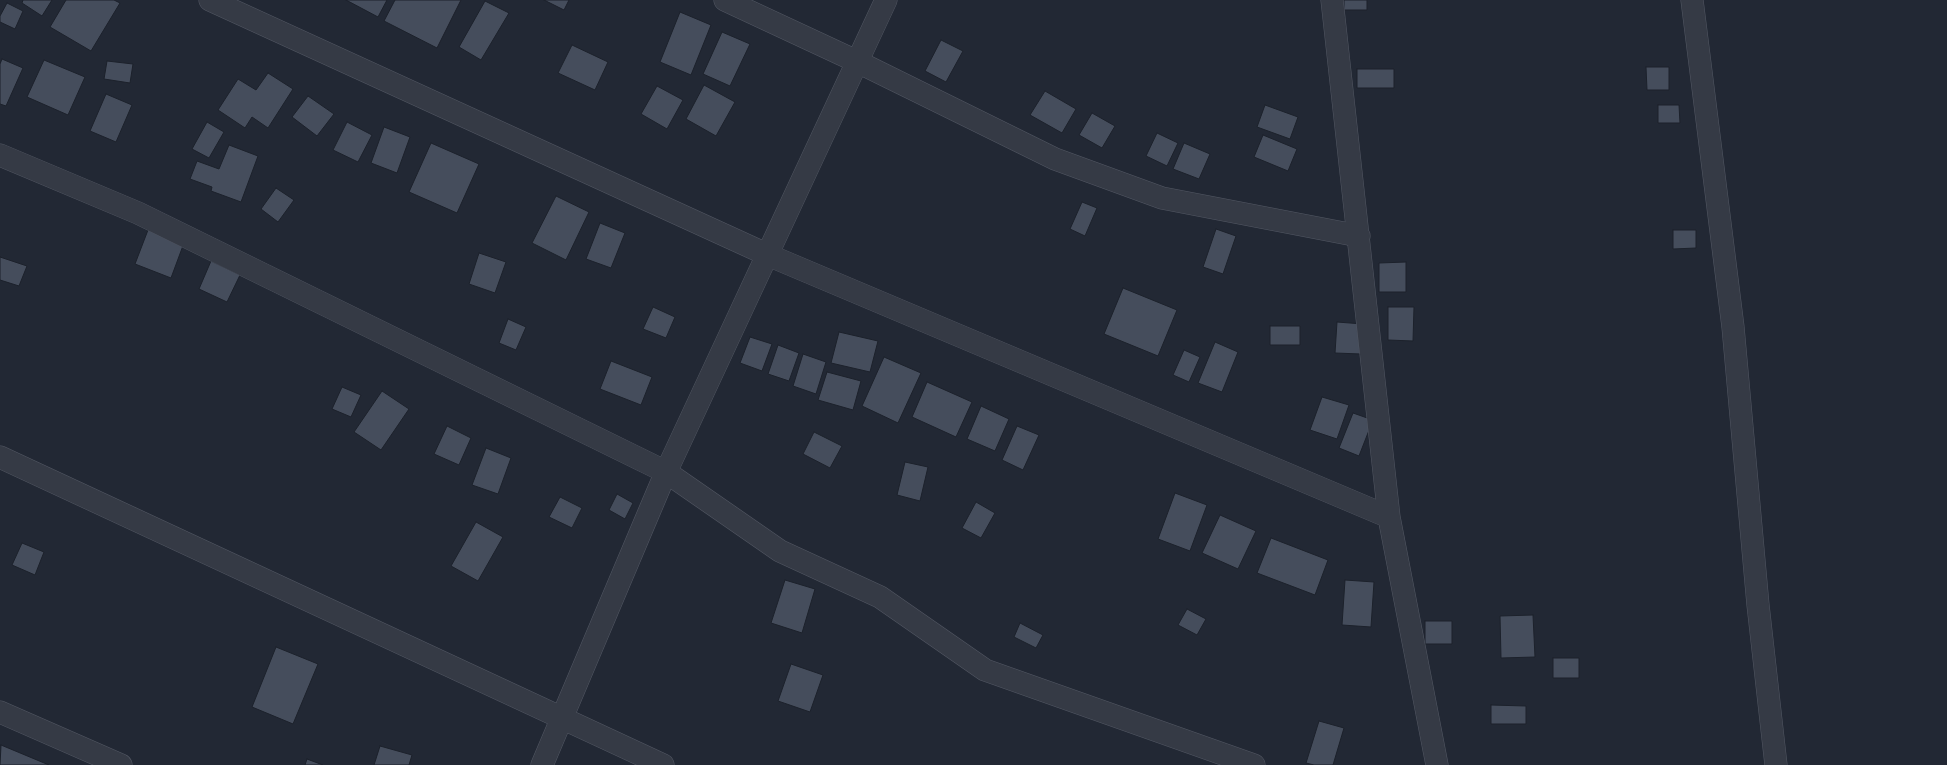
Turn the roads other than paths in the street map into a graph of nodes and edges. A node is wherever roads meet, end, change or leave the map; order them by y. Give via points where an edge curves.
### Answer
1 (210, 0) edge
2 (725, 0) edge
3 (886, 0) edge
4 (1332, 0) edge
5 (1692, 0) edge
6 (858, 62) junction
7 (0, 155) edge
8 (1359, 236) junction
9 (768, 255) junction
10 (0, 457) edge
11 (666, 472) junction
12 (1389, 518) junction
13 (0, 712) edge
14 (562, 717) junction
15 (121, 765) edge
16 (542, 765) edge
17 (663, 765) edge
18 (1254, 765) edge
19 (1437, 765) edge
20 (1776, 765) edge

1 - 9 street
2 - 6 street
3 - 6 street
4 - 8 street
5 - 20 street via 1733,327 1758,605
6 - 8 street via 1055,159 1162,198
6 - 9 street
7 - 11 street via 138,213
8 - 12 street
9 - 11 street
9 - 12 street
10 - 14 street
11 - 14 street
11 - 18 street via 780,552 880,597 985,670
12 - 19 street
13 - 15 street
14 - 16 street
14 - 17 street

